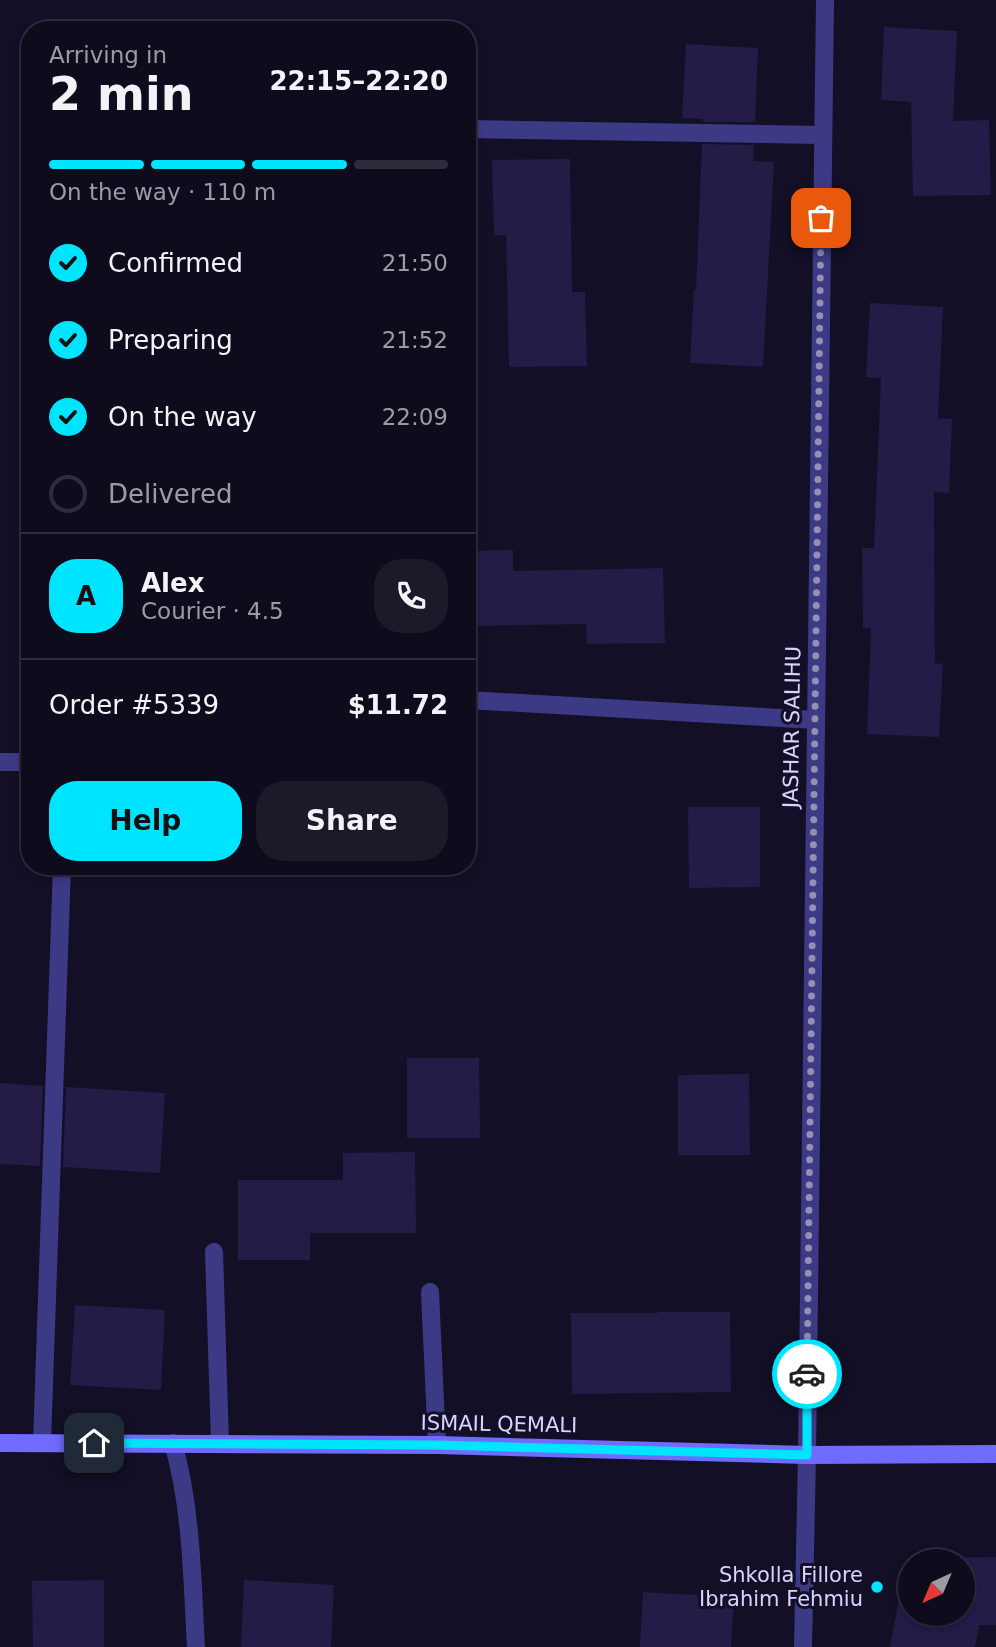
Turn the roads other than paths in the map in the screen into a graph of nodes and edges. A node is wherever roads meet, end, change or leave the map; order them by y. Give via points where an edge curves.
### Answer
1 (824, 0) edge
2 (476, 129) edge
3 (822, 135) junction
4 (476, 701) edge
5 (815, 720) junction
6 (0, 762) edge
7 (21, 762) edge
8 (62, 875) edge
9 (214, 1252) dead end
10 (430, 1292) dead end
11 (42, 1442) junction
12 (0, 1443) edge
13 (173, 1443) junction
14 (220, 1443) junction
15 (437, 1445) junction
16 (996, 1454) edge
17 (807, 1455) junction
18 (197, 1647) edge
19 (803, 1647) edge

1 - 3 street, JASHAR SALIHU
2 - 3 street
3 - 5 street, JASHAR SALIHU
4 - 5 street
5 - 17 street, JASHAR SALIHU
6 - 7 street
8 - 11 street
9 - 14 street
10 - 15 street
11 - 12 street, ISMAIL QEMALI
11 - 13 street, ISMAIL QEMALI
13 - 14 street, ISMAIL QEMALI
13 - 18 street via 186,1507
14 - 15 street, ISMAIL QEMALI
15 - 17 street, ISMAIL QEMALI
16 - 17 street, ISMAIL QEMALI
17 - 19 street, JASHAR SALIHU

